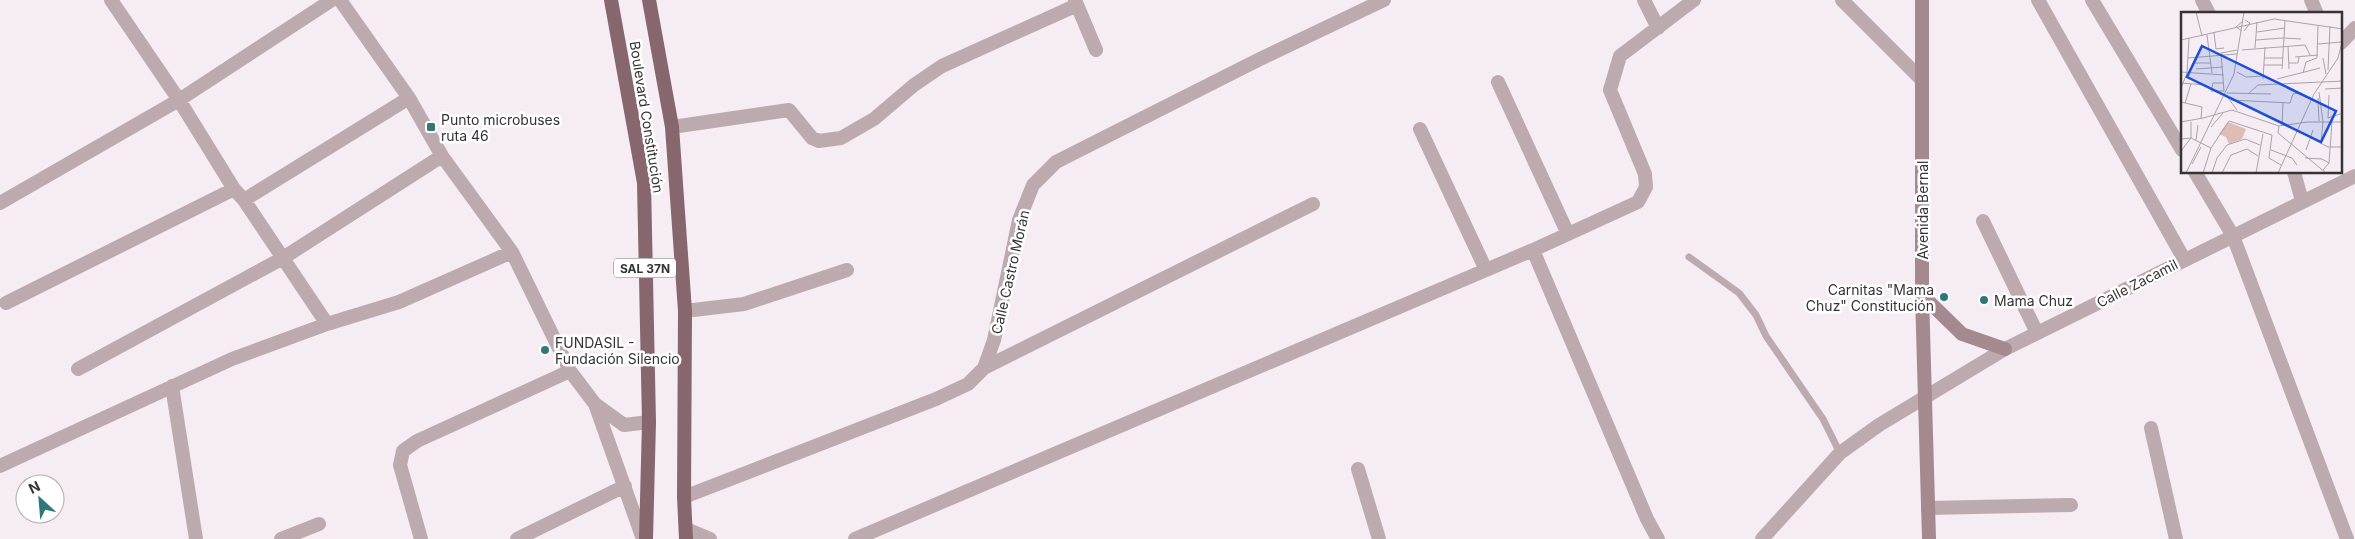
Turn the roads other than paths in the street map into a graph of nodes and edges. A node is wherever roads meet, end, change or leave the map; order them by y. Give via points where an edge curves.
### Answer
1 (111, 0) edge
2 (332, 0) edge
3 (340, 0) edge
4 (611, 0) edge
5 (650, 0) edge
6 (1384, 0) edge
7 (1644, 0) edge
8 (1694, 0) edge
9 (1842, 0) edge
10 (1922, 0) edge
11 (2038, 0) edge
12 (2092, 0) edge
13 (2202, 0) edge
14 (2311, 0) edge
15 (1076, 3) edge
16 (2208, 12) edge
17 (2316, 12) edge
18 (1658, 28) junction
19 (2355, 28) edge
20 (2342, 42) edge
21 (1096, 50) dead end
22 (1922, 80) junction
23 (1498, 82) dead end
24 (409, 98) junction
25 (179, 100) junction
26 (672, 127) junction
27 (1420, 129) dead end
28 (2181, 148) edge
29 (442, 156) junction
30 (2197, 174) edge
31 (2295, 174) edge
32 (2355, 176) edge
33 (234, 189) junction
34 (244, 200) junction
35 (2302, 201) junction
36 (0, 203) edge
37 (1313, 204) dead end
38 (1983, 221) dead end
39 (1568, 234) junction
40 (2233, 236) junction
41 (1533, 250) junction
42 (512, 252) junction
43 (1689, 257) dead end
44 (283, 258) junction
45 (2184, 259) junction
46 (847, 270) dead end
47 (1486, 270) junction
48 (1922, 295) junction
49 (6, 303) dead end
50 (685, 311) junction
51 (328, 324) junction
52 (2037, 333) junction
53 (2005, 349) junction
54 (984, 368) junction
55 (78, 369) dead end
56 (570, 371) junction
57 (172, 386) junction
58 (1925, 398) junction
59 (595, 404) junction
60 (649, 422) junction
61 (2151, 428) dead end
62 (1840, 453) junction
63 (0, 466) edge
64 (1358, 470) dead end
65 (625, 486) junction
66 (684, 497) junction
67 (2071, 504) dead end
68 (1928, 508) junction
69 (319, 524) dead end
70 (686, 534) edge
71 (196, 539) edge
72 (281, 539) edge
73 (421, 539) edge
74 (517, 539) edge
75 (644, 539) edge
76 (710, 539) edge
77 (855, 539) edge
78 (1379, 539) edge
79 (1658, 539) edge
80 (1762, 539) edge
81 (1929, 539) edge
82 (2176, 539) edge
83 (2348, 539) edge

1 - 25 street
2 - 25 street
3 - 24 street
4 - 60 highway, Boulevard Constitución / SAL 37N via 644,184
5 - 26 highway, Boulevard Constitución / SAL 37N
6 - 54 street, Calle Castro Morán via 1056,162 1033,185 1019,220 994,340
7 - 18 street
8 - 18 street
9 - 22 street
10 - 22 main road, Avenida Bernal
11 - 45 street
12 - 28 street
13 - 16 street
14 - 17 street
15 - 21 street
15 - 26 street via 942,66 874,119 841,138 819,141 812,138 789,110
18 - 39 street via 1620,56 1610,90 1645,174 1646,187 1638,202
19 - 20 street
22 - 48 main road, Avenida Bernal
23 - 39 street
24 - 29 street
24 - 34 street
25 - 33 street
25 - 36 street
26 - 50 highway, Boulevard Constitución / SAL 37N
27 - 47 street
29 - 42 street
29 - 44 street
30 - 40 street
31 - 35 street
32 - 35 street, Calle Zacamil
33 - 34 street
33 - 49 street
34 - 44 street
35 - 40 street, Calle Zacamil
37 - 54 street
38 - 52 street
39 - 41 street
40 - 45 street, Calle Zacamil
40 - 83 street
41 - 47 street
41 - 79 street
42 - 51 street via 399,302
42 - 56 street
43 - 62 lane via 1738,293 1756,315 1766,336 1823,419
44 - 51 street
44 - 55 street
45 - 52 street, Calle Zacamil
46 - 50 street via 744,304
47 - 77 street
48 - 53 main road via 1962,334
48 - 58 main road, Avenida Bernal
50 - 66 highway, Boulevard Constitución / SAL 37N
51 - 57 street via 232,359
52 - 53 street, Calle Zacamil
53 - 58 street, Calle Zacamil
54 - 66 street, Calle Castro Morán via 968,384 936,399
56 - 59 street
56 - 73 street via 416,441 403,451 400,465
57 - 63 street
57 - 71 street
58 - 62 street, Calle Zacamil
58 - 68 main road, Avenida Bernal
59 - 60 street via 624,425
59 - 65 street
60 - 75 highway, Boulevard Constitución / SAL 37N
61 - 82 street
62 - 80 street, Calle Zacamil
64 - 78 street
65 - 74 street
65 - 75 street
66 - 70 highway, Boulevard Constitución / SAL 37N
67 - 68 street
68 - 81 main road, Avenida Bernal
69 - 72 street
70 - 76 street

